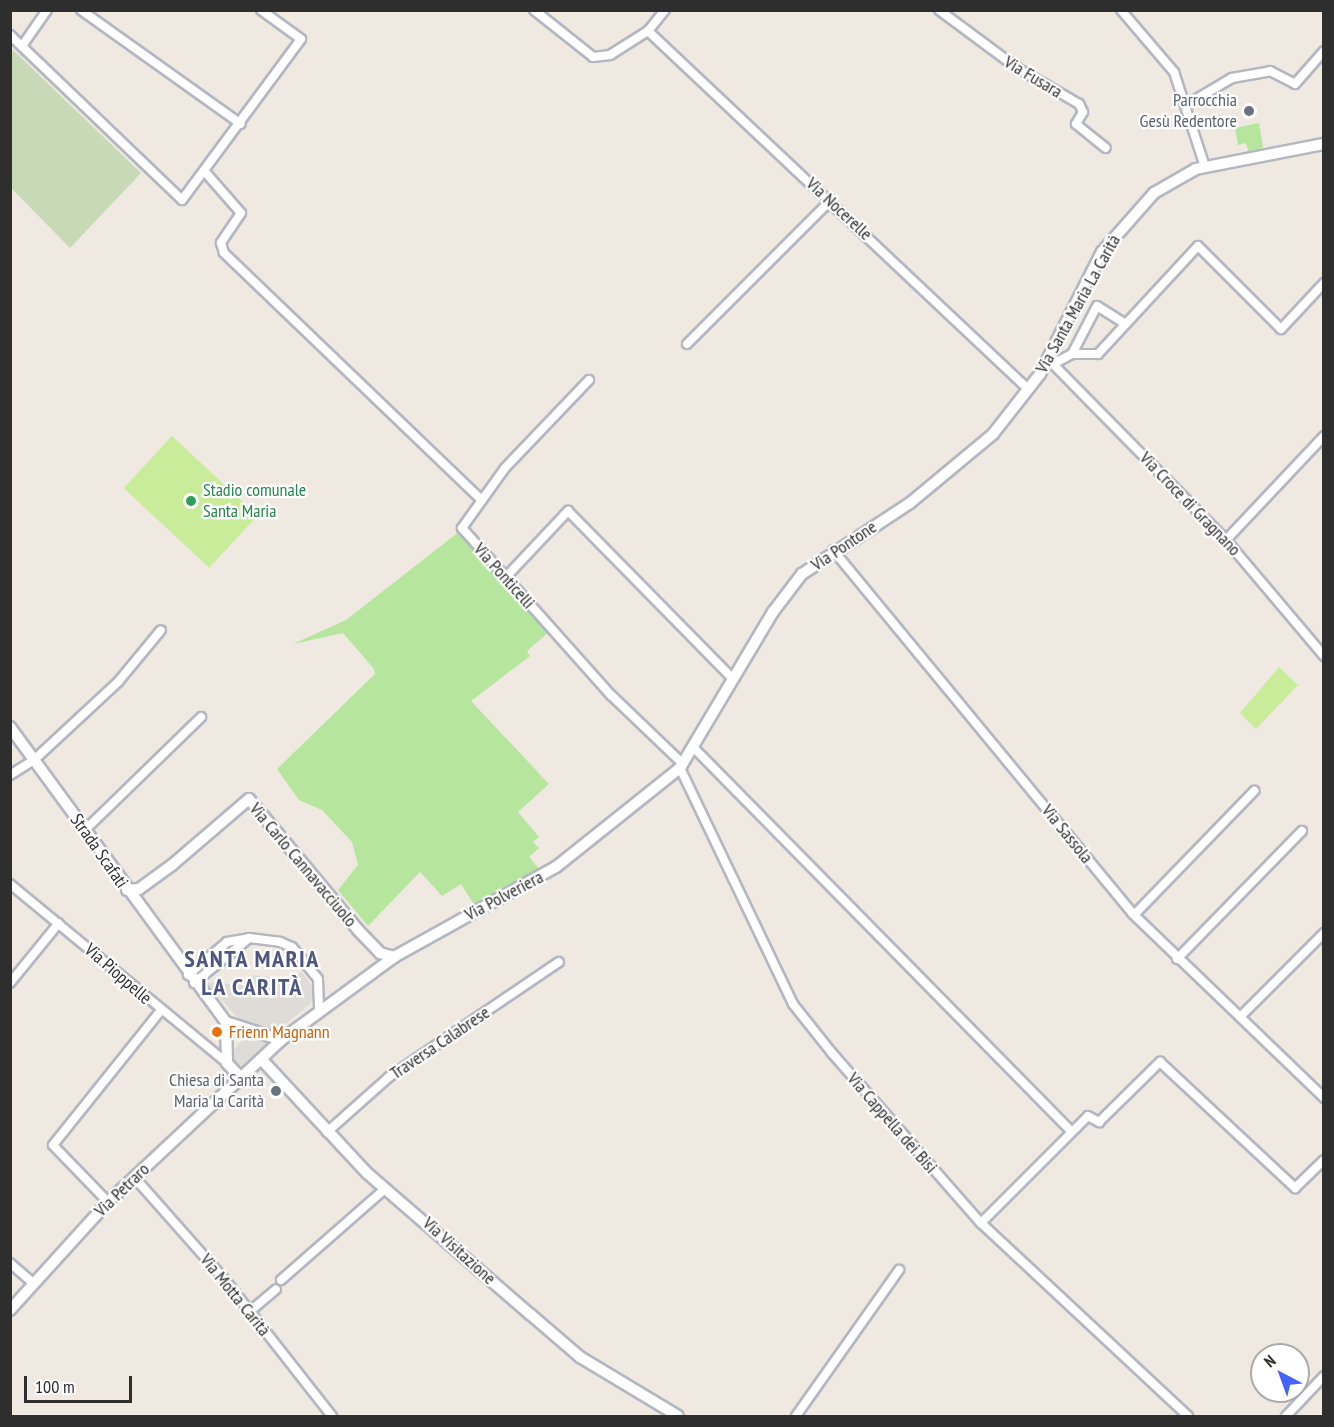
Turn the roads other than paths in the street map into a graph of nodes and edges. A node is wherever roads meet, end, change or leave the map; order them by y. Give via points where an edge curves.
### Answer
1 (47, 10) edge
2 (81, 10) edge
3 (261, 10) edge
4 (534, 10) edge
5 (665, 10) edge
6 (939, 10) edge
7 (1121, 10) edge
8 (648, 31) junction
9 (10, 35) edge
10 (22, 46) junction
11 (1323, 51) edge
12 (1188, 104) junction
13 (241, 124) junction
14 (1323, 144) edge
15 (1106, 148) dead end
16 (1205, 167) junction
17 (206, 173) junction
18 (831, 200) junction
19 (1323, 283) edge
20 (1126, 324) junction
21 (687, 344) dead end
22 (1072, 354) junction
23 (1051, 361) junction
24 (589, 380) dead end
25 (1029, 390) junction
26 (1323, 436) edge
27 (482, 500) junction
28 (1226, 540) junction
29 (833, 549) junction
30 (506, 577) junction
31 (160, 630) dead end
32 (1323, 656) edge
33 (733, 679) junction
34 (201, 717) dead end
35 (10, 727) edge
36 (693, 747) junction
37 (34, 760) junction
38 (681, 766) junction
39 (10, 775) edge
40 (1254, 791) dead end
41 (85, 830) junction
42 (1302, 831) dead end
43 (10, 884) edge
44 (128, 890) junction
45 (1134, 915) junction
46 (59, 923) junction
47 (1323, 933) edge
48 (380, 953) junction
49 (394, 957) junction
50 (1177, 959) junction
51 (559, 962) dead end
52 (380, 967) junction
53 (191, 979) junction
54 (10, 983) edge
55 (161, 1010) junction
56 (319, 1010) junction
57 (1240, 1017) junction
58 (226, 1022) junction
59 (281, 1040) junction
60 (262, 1060) junction
61 (227, 1063) junction
62 (241, 1077) junction
63 (1323, 1098) edge
64 (327, 1132) junction
65 (1072, 1132) junction
66 (1323, 1160) edge
67 (134, 1178) junction
68 (385, 1189) junction
69 (108, 1202) junction
70 (981, 1223) junction
71 (10, 1263) edge
72 (899, 1270) dead end
73 (31, 1281) junction
74 (281, 1281) dead end
75 (276, 1289) dead end
76 (10, 1310) edge
77 (249, 1312) junction
78 (1323, 1376) edge
79 (663, 1414) edge
80 (332, 1416) edge
81 (678, 1416) edge
82 (796, 1416) edge
83 (1188, 1416) edge
84 (1286, 1416) edge

1 - 10 street
2 - 13 street
3 - 13 street via 301,39
4 - 8 street via 593,57 610,55
5 - 8 street
6 - 15 street, Via Fusara via 1017,68 1079,104 1083,112 1076,124
7 - 12 street via 1157,48
8 - 18 street, Via Nocerelle
9 - 10 street
10 - 17 street via 176,199 187,198
11 - 12 street via 1295,84 1269,71 1232,78
12 - 16 street
13 - 17 street
14 - 16 street, Via Santa Maria La Carità
16 - 23 street, Via Santa Maria La Carità via 1165,183 1116,232
17 - 27 street via 241,213 221,243 224,253
18 - 21 street
18 - 25 street, Via Nocerelle
19 - 20 street via 1281,329 1198,246
20 - 22 street via 1098,354
20 - 22 street via 1097,306
22 - 23 street
23 - 25 street, Via Santa Maria La Carità
23 - 28 street, Via Croce di Gragnano
24 - 27 street, Via Ponticelli
25 - 29 street, Via Pontone via 963,463
26 - 28 street
27 - 30 street, Via Ponticelli via 462,528
28 - 32 street, Via Croce di Gragnano
29 - 33 street, Via Pontone via 802,574 777,606
29 - 45 street, Via Sassola
30 - 33 street via 568,511
30 - 38 street, Via Ponticelli via 611,695
31 - 37 street via 118,682
33 - 36 street, Via Pontone
34 - 41 street
35 - 37 street, Strada Scafati
36 - 38 street, Via Pontone
36 - 65 street
37 - 39 street
37 - 41 street, Strada Scafati
38 - 49 street, Via Polveriera via 556,867
38 - 70 street, Via Cappella dei Bisi via 793,1004
40 - 45 street
41 - 44 street, Strada Scafati
42 - 50 street
43 - 46 street, Via Pioppelle
44 - 48 street, Via Carlo Cannavacciuolo via 139,889 172,865 249,799
44 - 53 street, Strada Scafati
45 - 50 street, Via Sassola
46 - 54 street
46 - 55 street, Via Pioppelle
47 - 57 street
48 - 49 street
48 - 52 street
49 - 52 street, Via Polveriera
50 - 57 street, Via Sassola
51 - 64 street, Traversa Calabrese via 389,1077
52 - 56 street, Via Polveriera
53 - 56 street via 227,942 249,938 292,947 322,987
53 - 58 street
55 - 61 street, Via Pioppelle
55 - 69 street via 52,1145
56 - 59 street
57 - 63 street, Via Sassola
58 - 59 street
58 - 61 street
59 - 60 street, Via Petraro
60 - 62 street, Via Petraro
60 - 64 street, Via Visitazione
61 - 62 street
62 - 67 street, Via Petraro
64 - 68 street, Via Visitazione
65 - 66 street via 1088,1116 1099,1122 1160,1062 1294,1188
65 - 70 street
67 - 69 street, Via Petraro
67 - 77 street, Via Motta Carità
68 - 74 street
68 - 79 street, Via Visitazione via 580,1356
69 - 73 street, Via Petraro
70 - 83 street, Via Cappella dei Bisi
71 - 73 street
72 - 82 street
73 - 76 street, Via Petraro
75 - 77 street
77 - 80 street, Via Motta Carità
78 - 84 street
79 - 81 street, Via Visitazione

